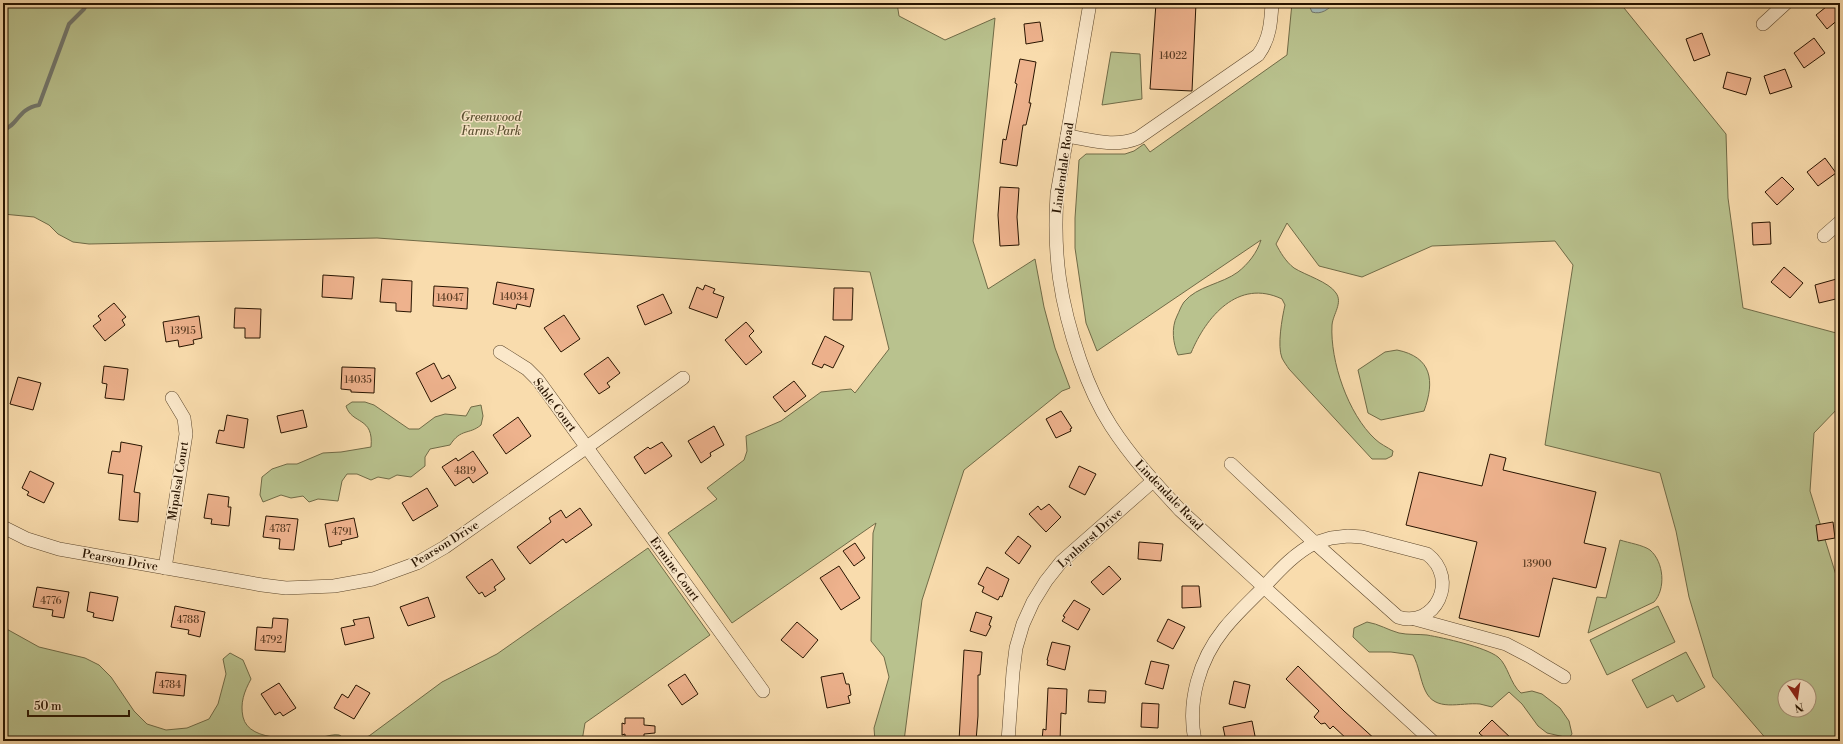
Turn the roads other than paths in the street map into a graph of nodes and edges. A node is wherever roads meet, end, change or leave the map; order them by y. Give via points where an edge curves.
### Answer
1 (1090, 3) edge
2 (1272, 3) edge
3 (1786, 3) edge
4 (1763, 24) dead end
5 (1067, 136) junction
6 (1840, 222) edge
7 (1824, 236) dead end
8 (500, 352) dead end
9 (683, 378) dead end
10 (172, 398) dead end
11 (587, 448) junction
12 (1230, 464) dead end
13 (1153, 481) junction
14 (3, 527) edge
15 (1315, 543) junction
16 (165, 568) junction
17 (1264, 586) junction
18 (1415, 619) junction
19 (1564, 677) dead end
20 (763, 691) dead end
21 (1008, 741) edge
22 (1195, 741) edge
23 (1432, 741) edge

1 - 5 street, Lindendale Road
2 - 5 street via 1270,33 1258,55 1138,138 1114,144
3 - 4 street
5 - 13 street, Lindendale Road via 1057,194 1055,224 1060,289 1067,325 1085,376 1110,425
6 - 7 street
8 - 11 street, Sable Court via 527,369 538,380
9 - 11 street, Pearson Drive
10 - 16 street, Mipalsal Court via 184,418 186,434
11 - 16 street, Pearson Drive via 445,547 417,563 373,578 334,586 286,588
11 - 20 street, Ermine Court
12 - 15 street
13 - 17 street, Lindendale Road via 1180,510
13 - 21 street, Lynhurst Drive via 1061,562 1033,602 1016,648
14 - 16 street, Pearson Drive via 27,539 59,549
15 - 17 street via 1294,555
15 - 18 street via 1394,614 1406,620
15 - 18 street via 1331,538 1362,537 1427,554 1435,560 1441,568 1443,578 1441,592 1432,609
17 - 22 street via 1224,629 1202,666 1192,709
17 - 23 street, Lindendale Road
18 - 19 street via 1506,644

